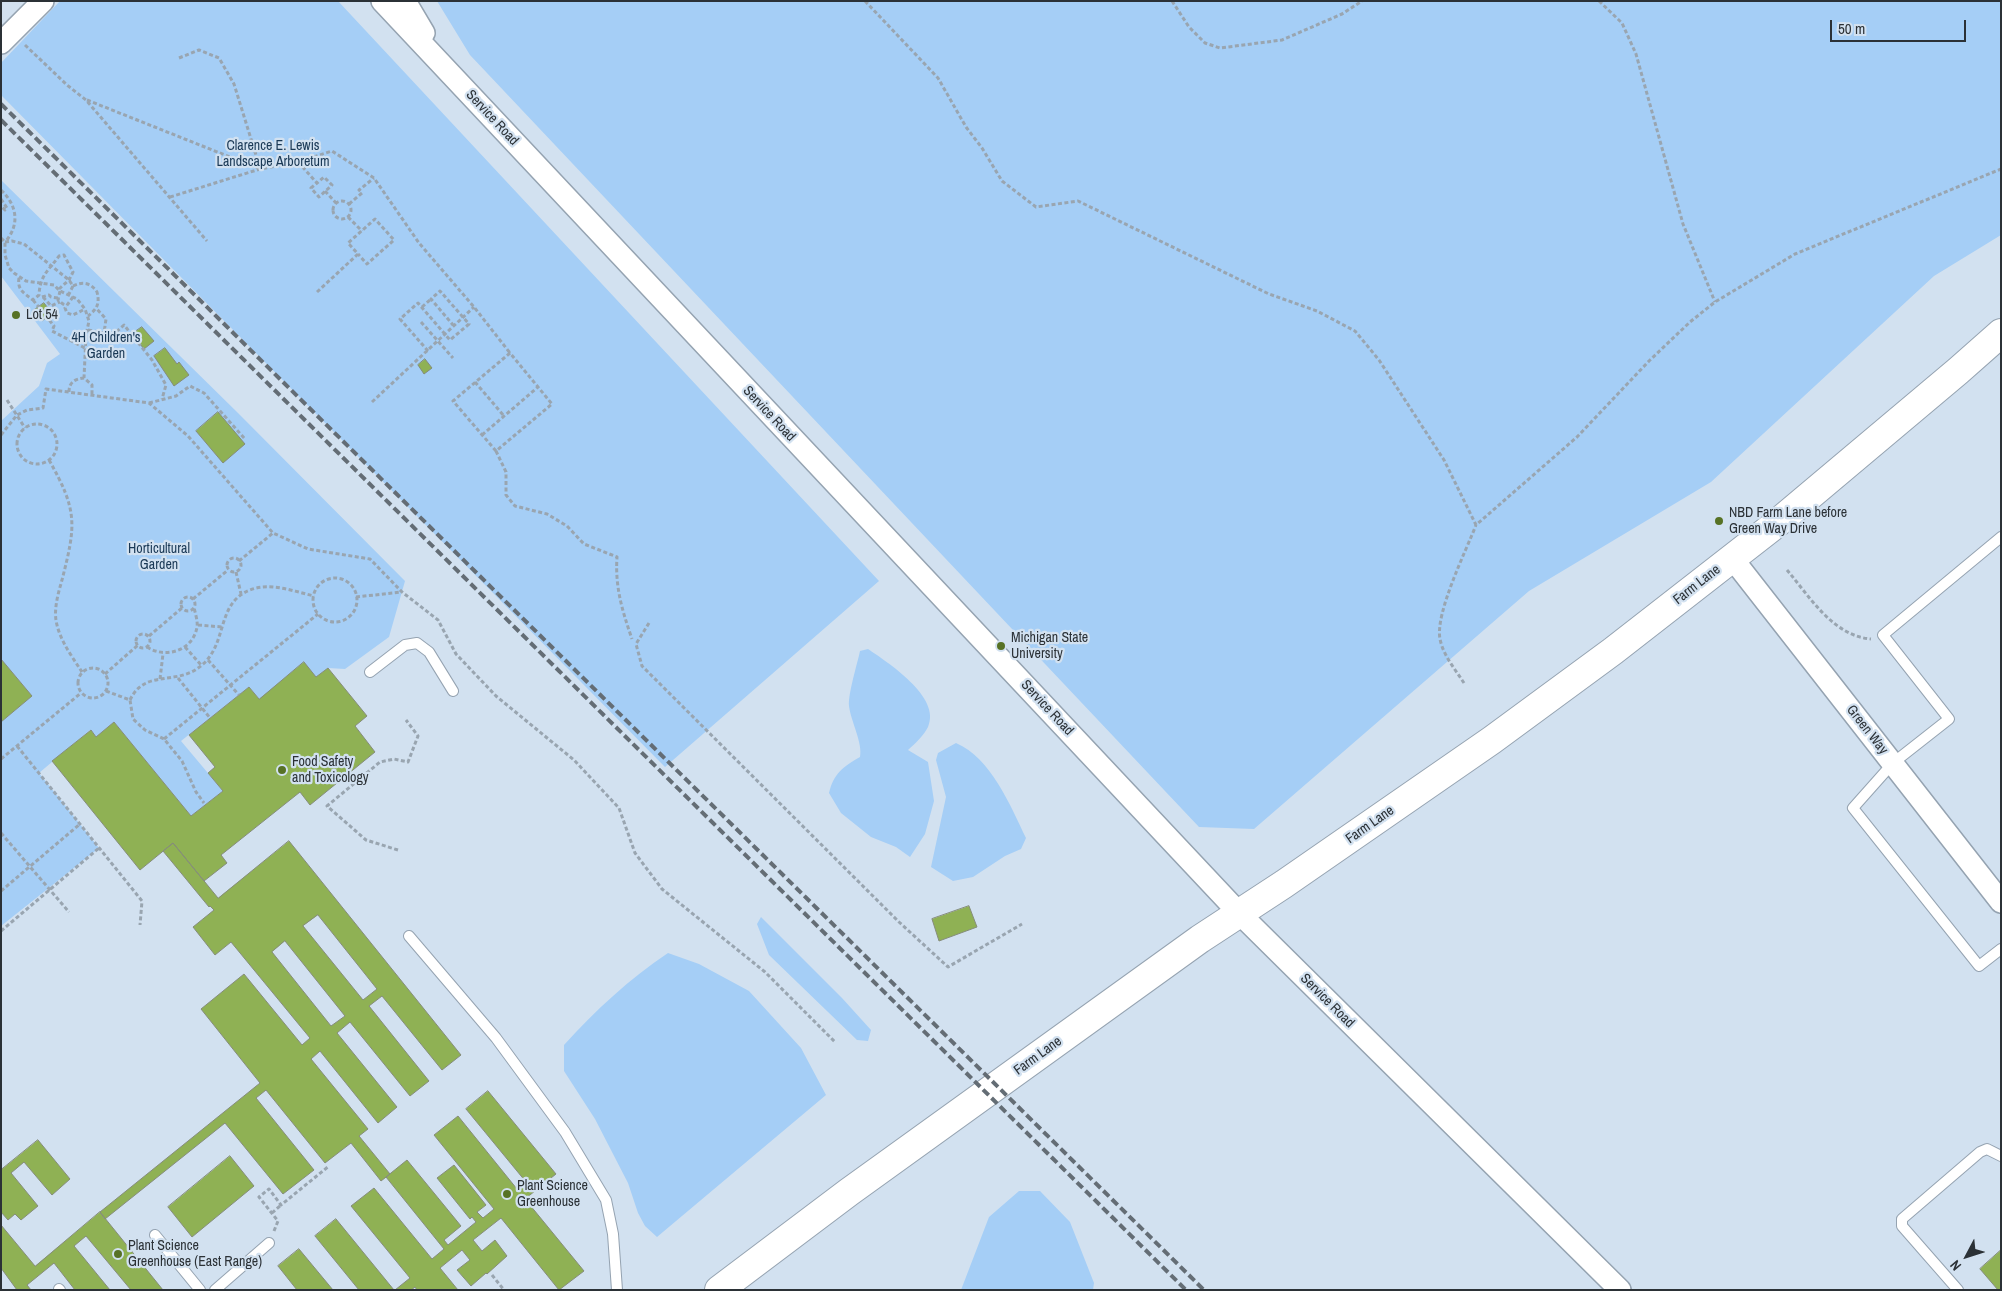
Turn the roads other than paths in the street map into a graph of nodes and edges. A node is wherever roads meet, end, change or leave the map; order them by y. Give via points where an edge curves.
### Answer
1 (43, 1) edge
2 (382, 1) edge
3 (405, 1) edge
4 (7, 38) edge
5 (446, 70) junction
6 (2001, 334) edge
7 (2001, 538) edge
8 (1732, 558) junction
9 (370, 672) dead end
10 (453, 691) dead end
11 (1893, 763) junction
12 (2001, 902) edge
13 (1240, 914) junction
14 (410, 936) dead end
15 (2001, 949) edge
16 (2001, 1156) edge
17 (156, 1235) dead end
18 (268, 1243) road end
19 (200, 1290) edge
20 (214, 1290) edge
21 (617, 1290) edge
22 (719, 1290) edge
23 (1620, 1290) edge
24 (1958, 1290) edge

1 - 4 street
2 - 5 street, Service Road
3 - 5 street, Service Road
5 - 13 street, Service Road
6 - 8 street, Farm Lane
7 - 11 lane via 1883,635 1949,719
8 - 11 street, Green Way
8 - 13 street, Farm Lane via 1492,740
9 - 10 lane via 405,646 417,644 429,652
11 - 12 street, Green Way
11 - 15 lane via 1853,808 1979,966
13 - 22 street, Farm Lane via 1200,939 849,1192
13 - 23 street, Service Road
14 - 21 lane via 496,1038 565,1132 606,1200 613,1234
16 - 24 lane via 1988,1148 1980,1152 1902,1219 1902,1226
17 - 19 lane
18 - 20 lane

